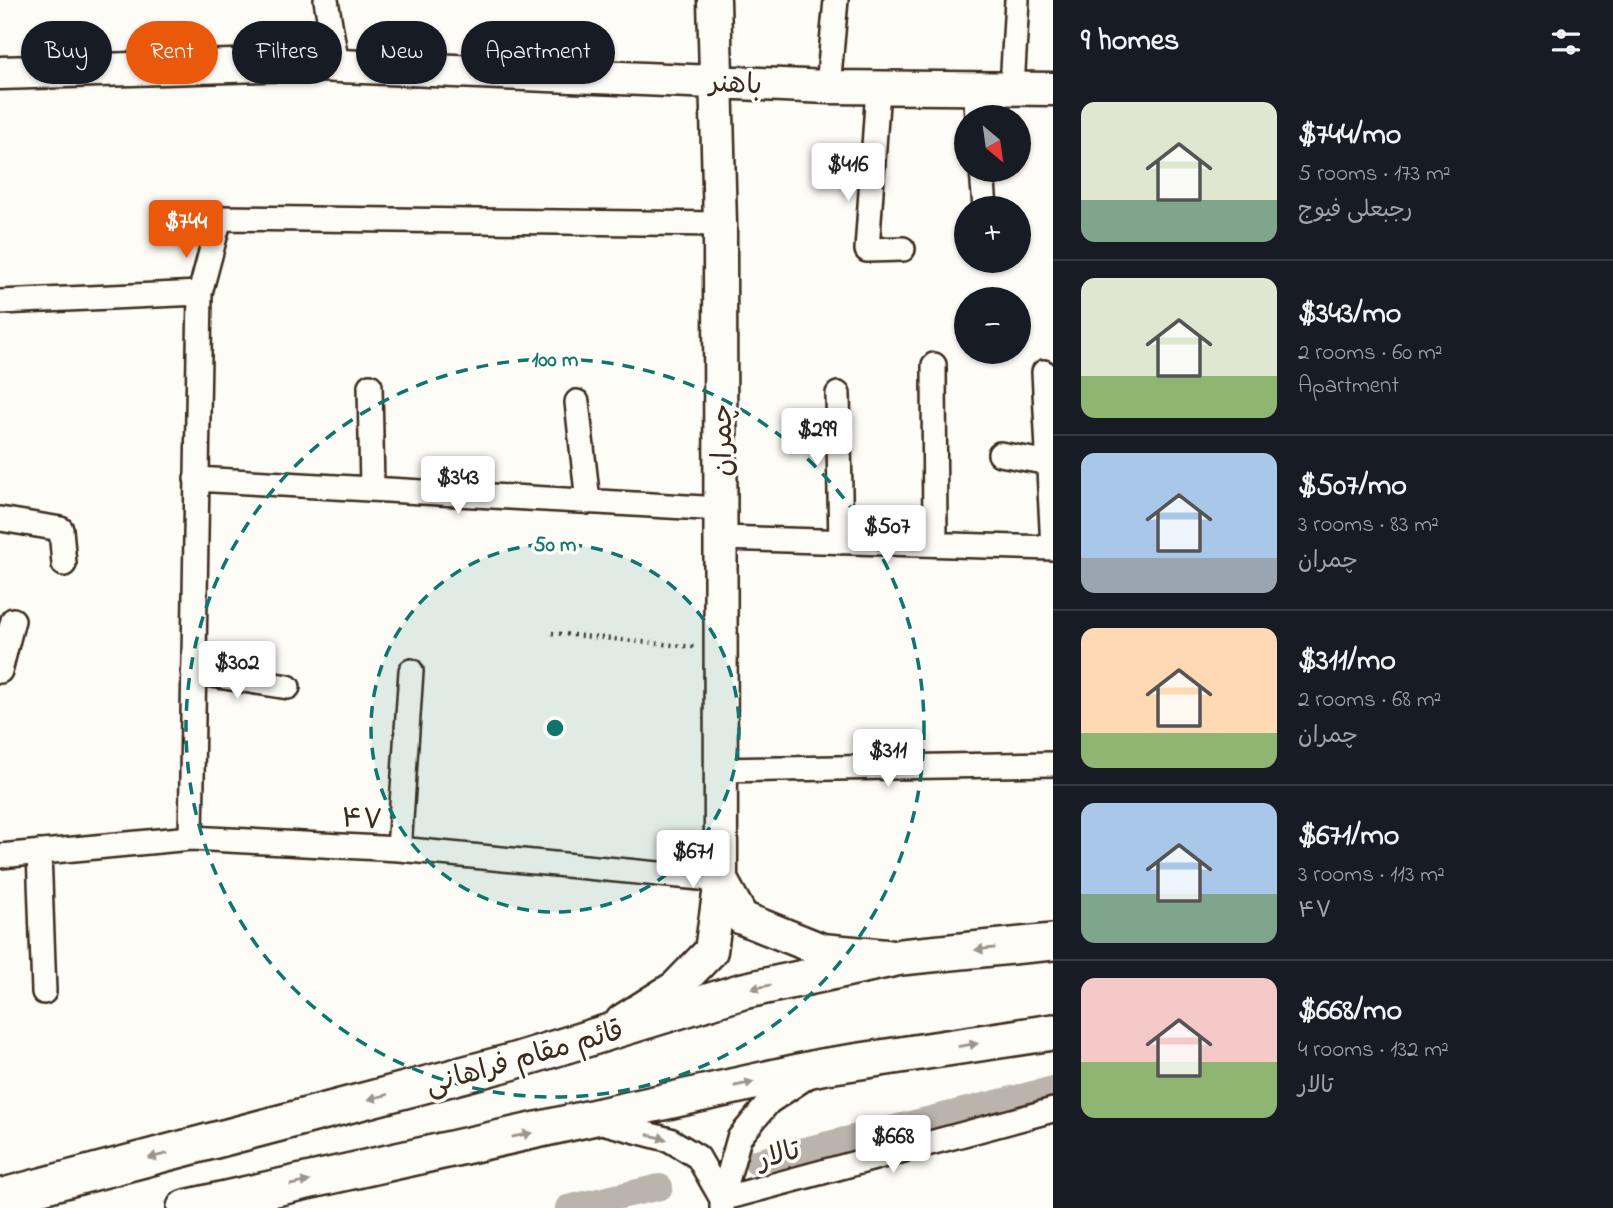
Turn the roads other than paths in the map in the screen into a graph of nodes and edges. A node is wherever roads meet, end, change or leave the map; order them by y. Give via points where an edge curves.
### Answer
1 (326, 0) edge
2 (714, 0) edge
3 (836, 0) edge
4 (1017, 0) edge
5 (330, 21) edge
6 (342, 65) edge
7 (232, 66) edge
8 (0, 73) edge
9 (717, 80) junction
10 (828, 87) junction
11 (878, 88) junction
12 (1012, 88) junction
13 (1053, 89) edge
14 (976, 103) edge
15 (720, 224) junction
16 (903, 249) dead end
17 (200, 293) junction
18 (0, 302) edge
19 (934, 365) dead end
20 (1044, 372) dead end
21 (370, 386) dead end
22 (838, 394) dead end
23 (577, 402) dead end
24 (1000, 454) dead end
25 (1049, 463) junction
26 (197, 479) junction
27 (372, 489) junction
28 (588, 502) junction
29 (0, 519) edge
30 (721, 524) junction
31 (841, 542) junction
32 (935, 544) junction
33 (64, 564) dead end
34 (13, 620) dead end
35 (0, 671) edge
36 (411, 671) dead end
37 (193, 672) junction
38 (288, 687) dead end
39 (1053, 764) edge
40 (722, 771) junction
41 (191, 838) junction
42 (400, 849) junction
43 (39, 852) junction
44 (0, 856) edge
45 (721, 880) junction
46 (1053, 942) edge
47 (901, 957) junction
48 (44, 992) dead end
49 (1053, 1032) edge
50 (511, 1062) junction
51 (821, 1068) junction
52 (1053, 1110) edge
53 (591, 1120) junction
54 (0, 1197) edge
55 (722, 1203) edge
56 (186, 1208) edge

1 - 5 street
2 - 9 street, چمران
3 - 10 street
4 - 12 street
6 - 9 street, باهنر
7 - 8 street, باهنر
9 - 10 street, باهنر
9 - 15 street, چمران
10 - 11 street, باهنر
11 - 14 street, باهنر
11 - 16 street via 867,250
12 - 13 street, باهنر
12 - 14 street, باهنر
15 - 17 street via 220,218
15 - 30 street, چمران
17 - 18 street
17 - 26 street
19 - 32 street
20 - 25 street
21 - 27 street
22 - 31 street
23 - 28 street
24 - 25 street
25 - 32 street via 1053,548
26 - 27 street
26 - 37 street
27 - 28 street
28 - 30 street
29 - 33 street via 61,529
30 - 31 street
30 - 40 street, چمران
31 - 32 street
34 - 35 street
36 - 42 street
37 - 38 street
37 - 41 street
39 - 40 street
40 - 45 street, چمران
41 - 42 street, ۴۷
41 - 43 street, ۴۷
42 - 45 street, ۴۷
43 - 44 street, ۴۷
43 - 48 street
45 - 47 street via 742,918 822,950
45 - 50 street, چمران via 710,951 676,988 622,1022
46 -> 47 main road, قائم مقام فراهانی
47 -> 50 main road, قائم مقام فراهانی via 743,991
51 -> 49 main road
50 -> 54 main road, قائم مقام فراهانی
53 -> 51 main road
51 - 55 street via 769,1102 739,1138
52 - 55 street, تالار
53 -> 55 street via 670,1140 698,1157
56 -> 53 main road

